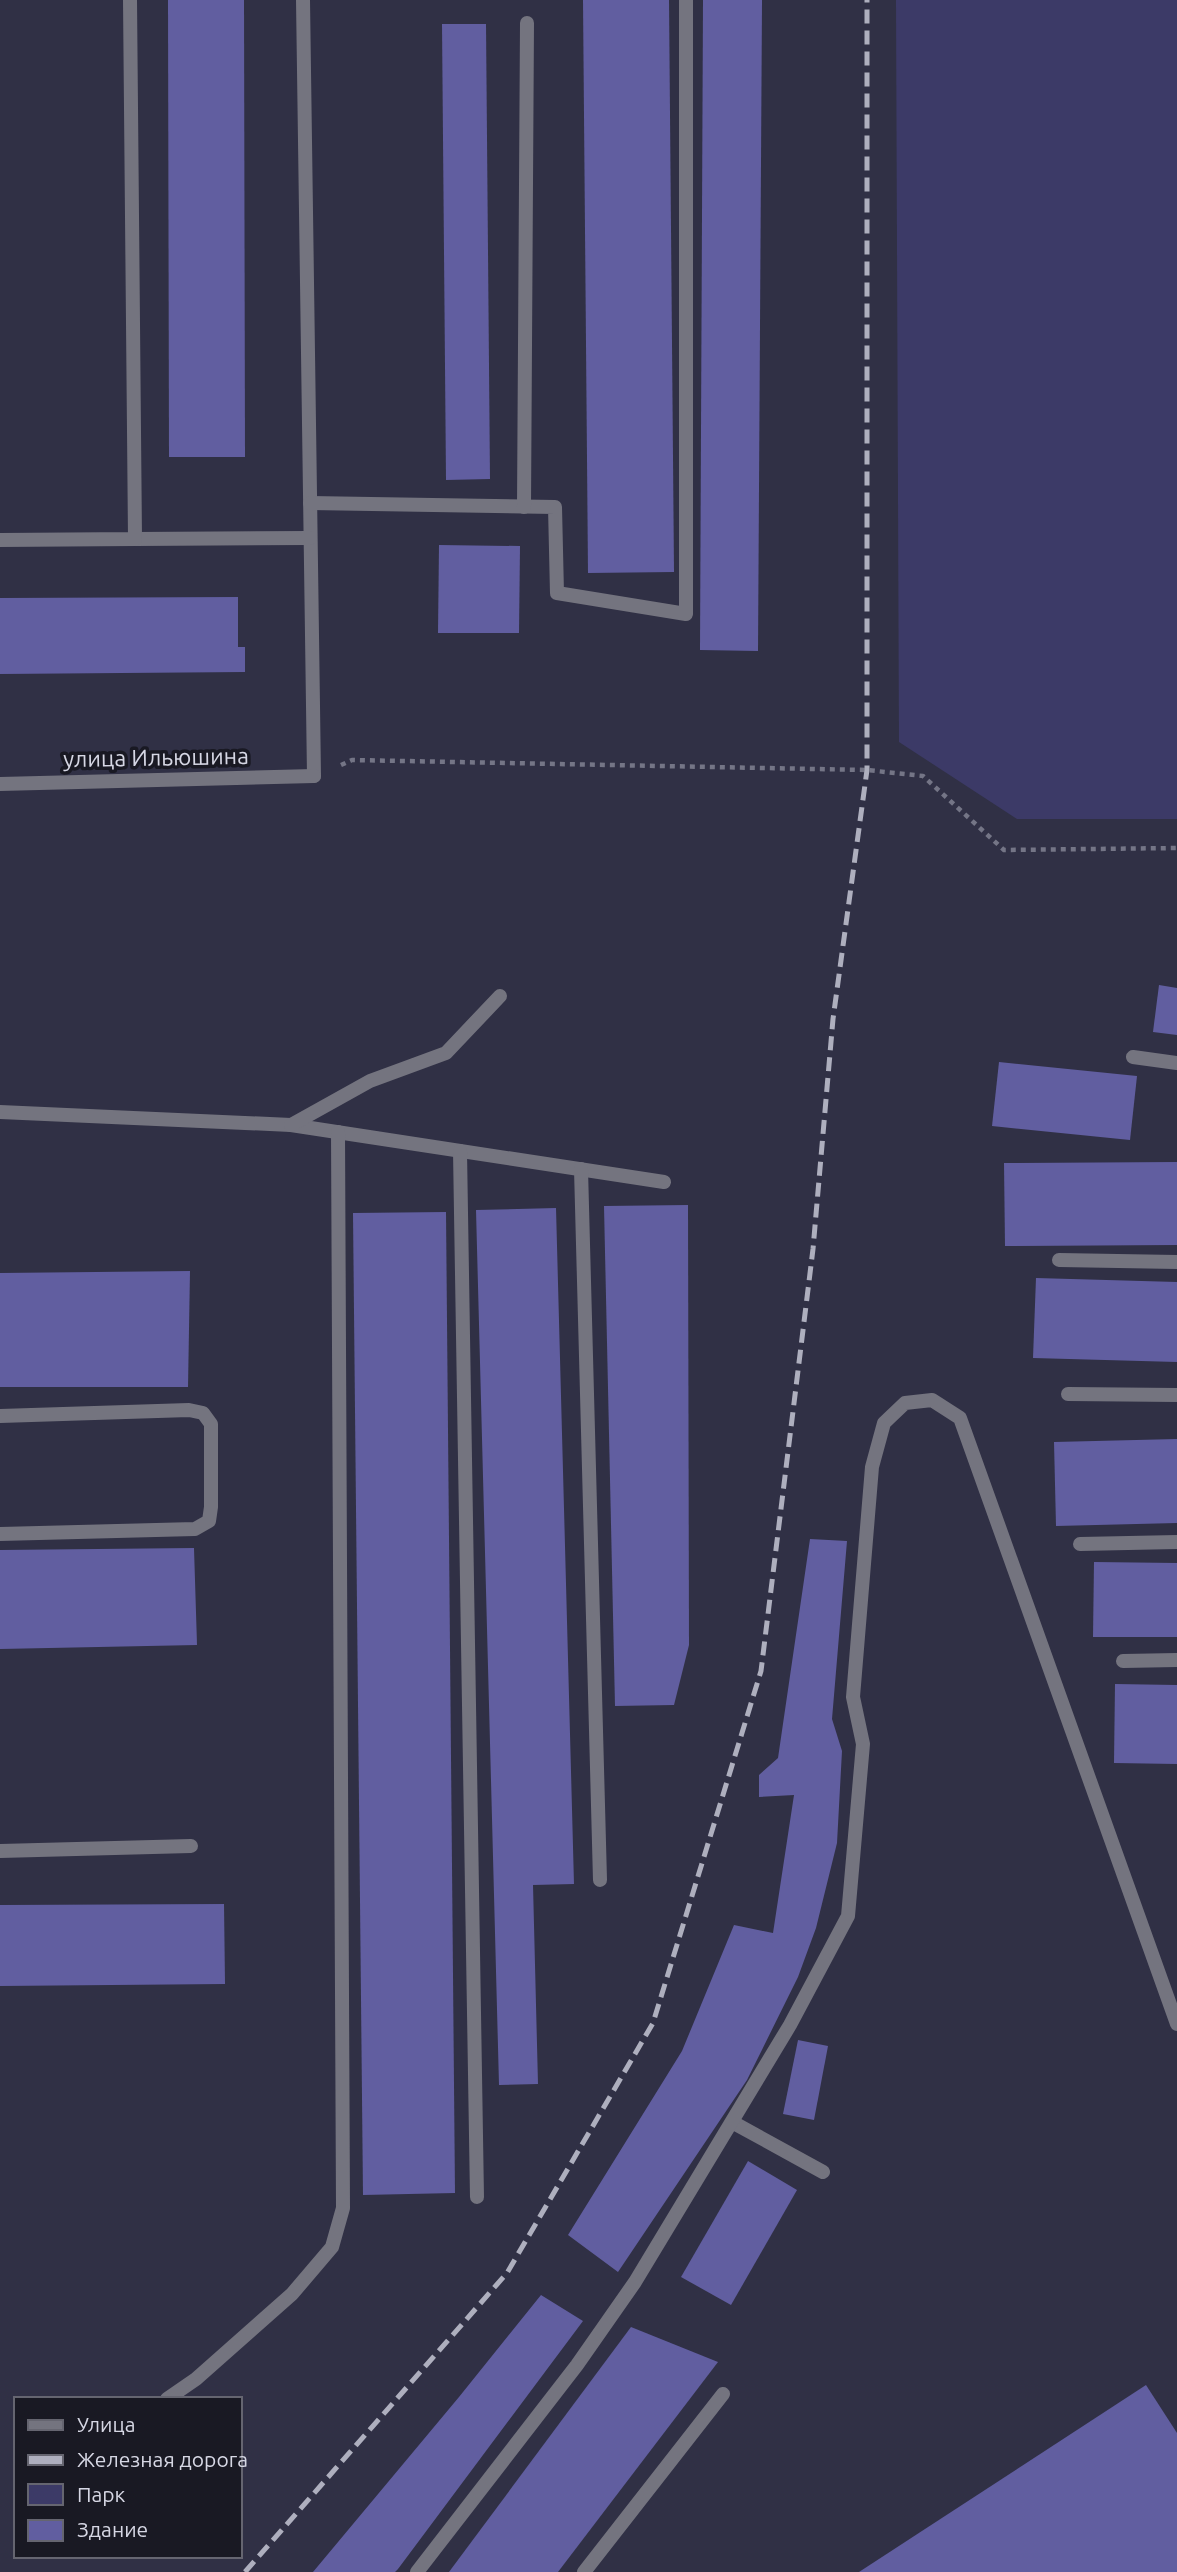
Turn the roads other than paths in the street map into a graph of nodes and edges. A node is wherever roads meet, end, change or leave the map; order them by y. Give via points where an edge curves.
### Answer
1 (130, 0) edge
2 (303, 0) edge
3 (686, 0) edge
4 (527, 23) dead end
5 (310, 503) junction
6 (524, 507) junction
7 (310, 538) junction
8 (135, 539) junction
9 (0, 540) edge
10 (0, 784) edge
11 (500, 996) dead end
12 (1133, 1057) dead end
13 (1177, 1063) edge
14 (0, 1112) edge
15 (291, 1125) junction
16 (338, 1132) junction
17 (460, 1151) junction
18 (581, 1169) junction
19 (664, 1182) dead end
20 (1059, 1260) dead end
21 (1177, 1262) edge
22 (1068, 1394) dead end
23 (1177, 1395) edge
24 (0, 1416) edge
25 (0, 1534) edge
26 (1177, 1542) edge
27 (1080, 1544) dead end
28 (1177, 1660) edge
29 (1124, 1661) dead end
30 (191, 1846) dead end
31 (0, 1851) edge
32 (600, 1880) dead end
33 (1177, 2024) edge
34 (732, 2122) junction
35 (823, 2172) dead end
36 (477, 2197) dead end
37 (723, 2394) dead end
38 (170, 2397) edge
39 (417, 2572) edge
40 (584, 2572) edge

1 - 8 street
2 - 5 street
3 - 6 street via 685,614 557,593 555,507
4 - 6 street
5 - 6 street
5 - 7 street
7 - 8 street
7 - 10 street, улица Ильюшина via 314,776
8 - 9 street
11 - 15 street via 446,1053 370,1081
12 - 13 street
14 - 15 street
15 - 16 street
16 - 17 street
16 - 38 street via 343,2208 332,2247 292,2294
17 - 18 street
17 - 36 street
18 - 19 street
18 - 32 street
20 - 21 street
22 - 23 street
24 - 25 street via 189,1410 203,1413 211,1424 209,1521 195,1528
26 - 27 street
28 - 29 street
30 - 31 street
33 - 34 street via 960,1418 932,1400 905,1403 884,1423 872,1466 853,1697 863,1744 848,1916
34 - 35 street
34 - 39 street via 628,2292
37 - 40 street

